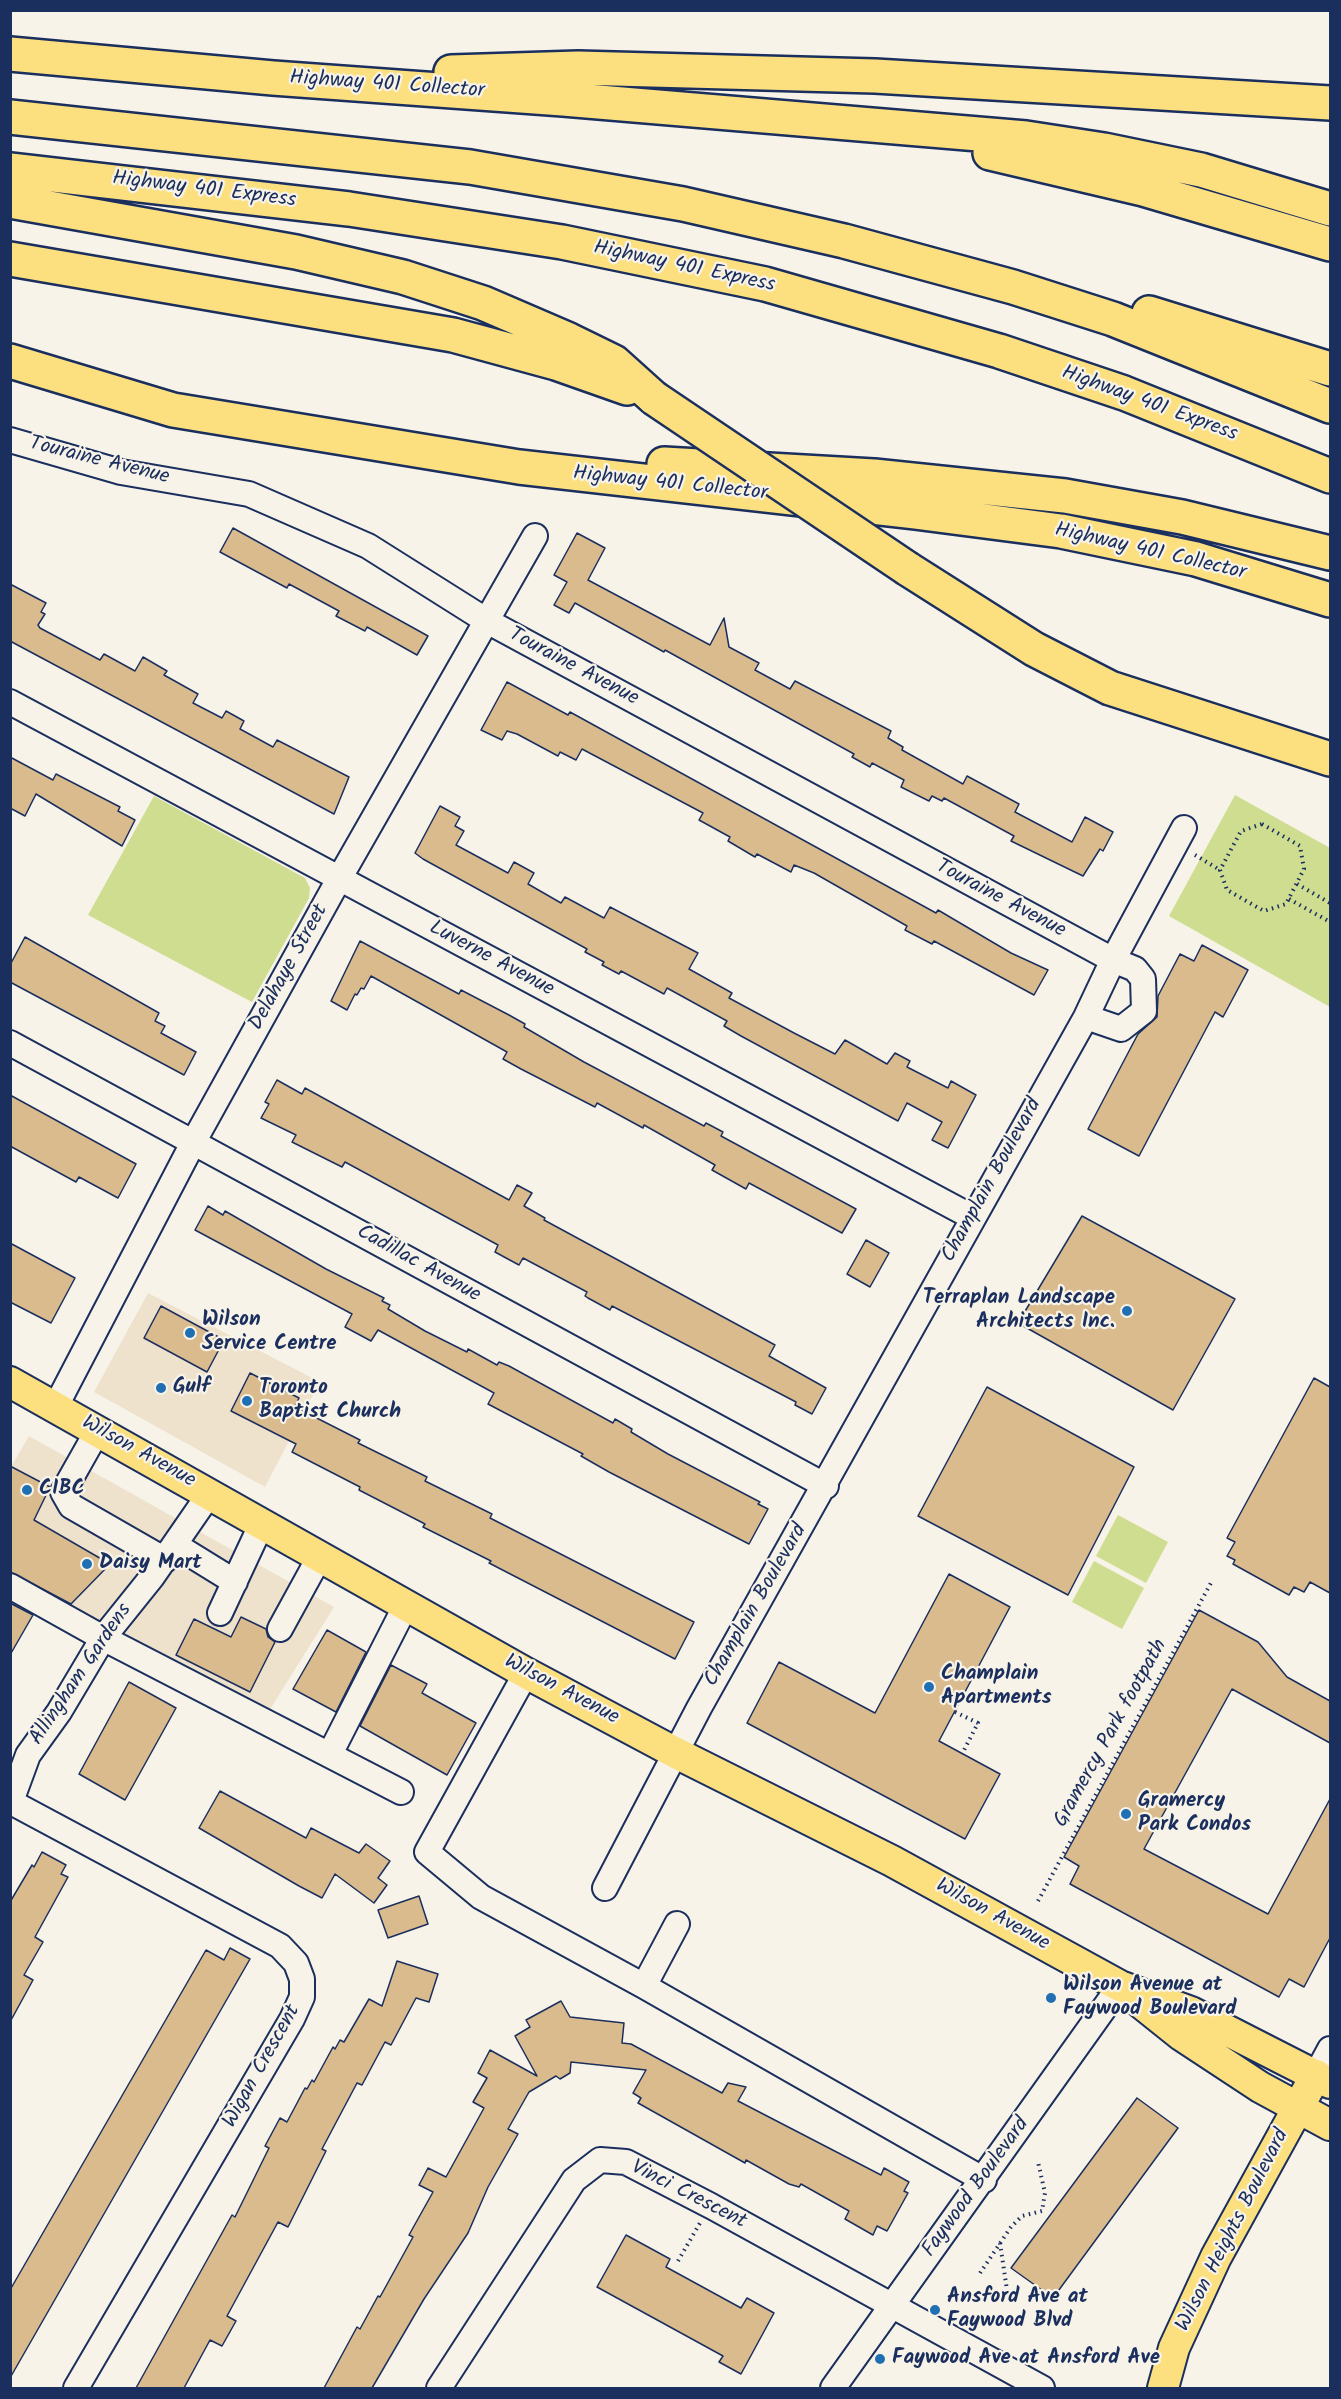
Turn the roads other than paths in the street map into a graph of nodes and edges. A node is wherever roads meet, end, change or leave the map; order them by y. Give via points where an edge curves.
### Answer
1 (10, 54) edge
2 (273, 78) junction
3 (1282, 102) junction
4 (1330, 103) edge
5 (1330, 110) edge
6 (10, 117) edge
7 (856, 124) junction
8 (10, 170) edge
9 (10, 201) edge
10 (1330, 209) edge
11 (1330, 244) edge
12 (10, 260) edge
13 (1013, 287) junction
14 (10, 361) edge
15 (1330, 369) edge
16 (654, 398) junction
17 (1330, 406) edge
18 (10, 440) edge
19 (519, 467) junction
20 (1330, 476) edge
21 (536, 536) dead end
22 (1330, 553) edge
23 (1330, 600) edge
24 (487, 621) junction
25 (10, 702) edge
26 (1330, 759) edge
27 (1180, 836) road end
28 (339, 879) junction
29 (1113, 960) junction
30 (1086, 1017) junction
31 (10, 1043) edge
32 (194, 1142) junction
33 (972, 1217) junction
34 (10, 1382) edge
35 (56, 1406) junction
36 (98, 1430) junction
37 (826, 1486) junction
38 (210, 1493) junction
39 (262, 1523) junction
40 (170, 1552) junction
41 (320, 1556) junction
42 (235, 1582) junction
43 (10, 1586) edge
44 (406, 1605) junction
45 (220, 1613) dead end
46 (280, 1629) dead end
47 (103, 1638) junction
48 (526, 1673) junction
49 (19, 1752) edge
50 (676, 1753) junction
51 (330, 1754) junction
52 (401, 1792) dead end
53 (11, 1803) edge
54 (605, 1888) dead end
55 (677, 1924) dead end
56 (644, 1986) junction
57 (1120, 1986) junction
58 (1330, 2049) edge
59 (1323, 2079) edge
60 (1297, 2109) junction
61 (1330, 2126) edge
62 (984, 2180) junction
63 (893, 2306) junction
64 (76, 2388) edge
65 (439, 2388) edge
66 (833, 2388) edge
67 (1042, 2388) edge
68 (1163, 2388) edge

1 - 2 highway, Highway 401 Collector
2 - 3 highway via 578,68 725,71 874,76
2 - 7 highway, Highway 401 Collector
3 - 4 highway
3 - 5 highway
6 - 13 highway via 298,147 574,183 844,241
7 - 10 highway, Highway 401 Collector via 1026,138 1104,150 1200,170
7 - 11 highway via 1081,173 1237,214
8 - 20 highway, Highway 401 Express via 371,212 562,242 765,284 988,347 1112,389
9 - 16 highway via 296,252 412,280 483,303 569,339 614,362
12 - 16 highway via 453,335 556,363
13 - 15 highway via 1166,316
13 - 17 highway via 1113,319
14 - 19 highway, Highway 401 Collector via 173,410
16 - 26 highway, bridge via 1034,649 1110,688
18 - 24 street, Touraine Avenue via 121,472 249,494 368,546
19 - 22 highway via 664,464 874,476 1054,494 1182,517
19 - 23 highway, Highway 401 Collector via 1061,531 1196,559
21 - 24 street, Delahaye Street
24 - 28 street, Delahaye Street
24 - 29 street, Touraine Avenue
25 - 28 street, Luverne Avenue
27 - 29 street, Champlain Boulevard
28 - 32 street, Delahaye Street
28 - 33 street, Luverne Avenue
29 - 30 street, Champlain Boulevard
29 - 30 street, Touraine Avenue via 1135,969 1143,979 1144,1011 1121,1029
30 - 33 street, Champlain Boulevard
31 - 32 street, Cadillac Avenue
32 - 35 street, Delahaye Street
32 - 37 street, Cadillac Avenue
33 - 37 street, Champlain Boulevard
34 - 35 main road, Wilson Avenue
35 - 36 main road, Wilson Avenue
36 - 38 main road, Wilson Avenue
36 - 40 street via 63,1492 71,1506
37 - 50 street, Champlain Boulevard
38 - 39 main road, Wilson Avenue
38 - 40 street, Allingham Gardens
39 - 41 main road, Wilson Avenue
39 - 42 street
40 - 42 street
40 - 47 street, Allingham Gardens
41 - 44 main road, Wilson Avenue
41 - 46 street
42 - 45 street
43 - 47 street
44 - 48 main road, Wilson Avenue
44 - 51 street
47 - 49 street, Allingham Gardens via 59,1712
47 - 51 street
48 - 50 main road, Wilson Avenue
48 - 56 street via 427,1852 481,1897
49 - 53 street, Allingham Gardens
50 - 54 street, Champlain Boulevard
50 - 57 main road, Wilson Avenue via 892,1861
51 - 52 street
53 - 64 street, Wigan Crescent via 280,1946 296,1963 302,1979 302,1997 292,2019
55 - 56 street
56 - 62 street
57 - 59 main road, Wilson Avenue via 1191,2012
57 - 60 main road, Wilson Avenue via 1181,2035
57 - 62 street, Faywood Boulevard
58 - 59 street
59 - 60 main road, Wilson Heights Boulevard
60 - 61 main road, Wilson Avenue
60 - 68 main road, Wilson Heights Boulevard via 1216,2257 1174,2348
62 - 63 street, Faywood Boulevard
63 - 65 street, Vinci Crescent via 626,2162 600,2160 574,2180
63 - 66 street, Faywood Boulevard
63 - 67 street, Vinci Crescent

